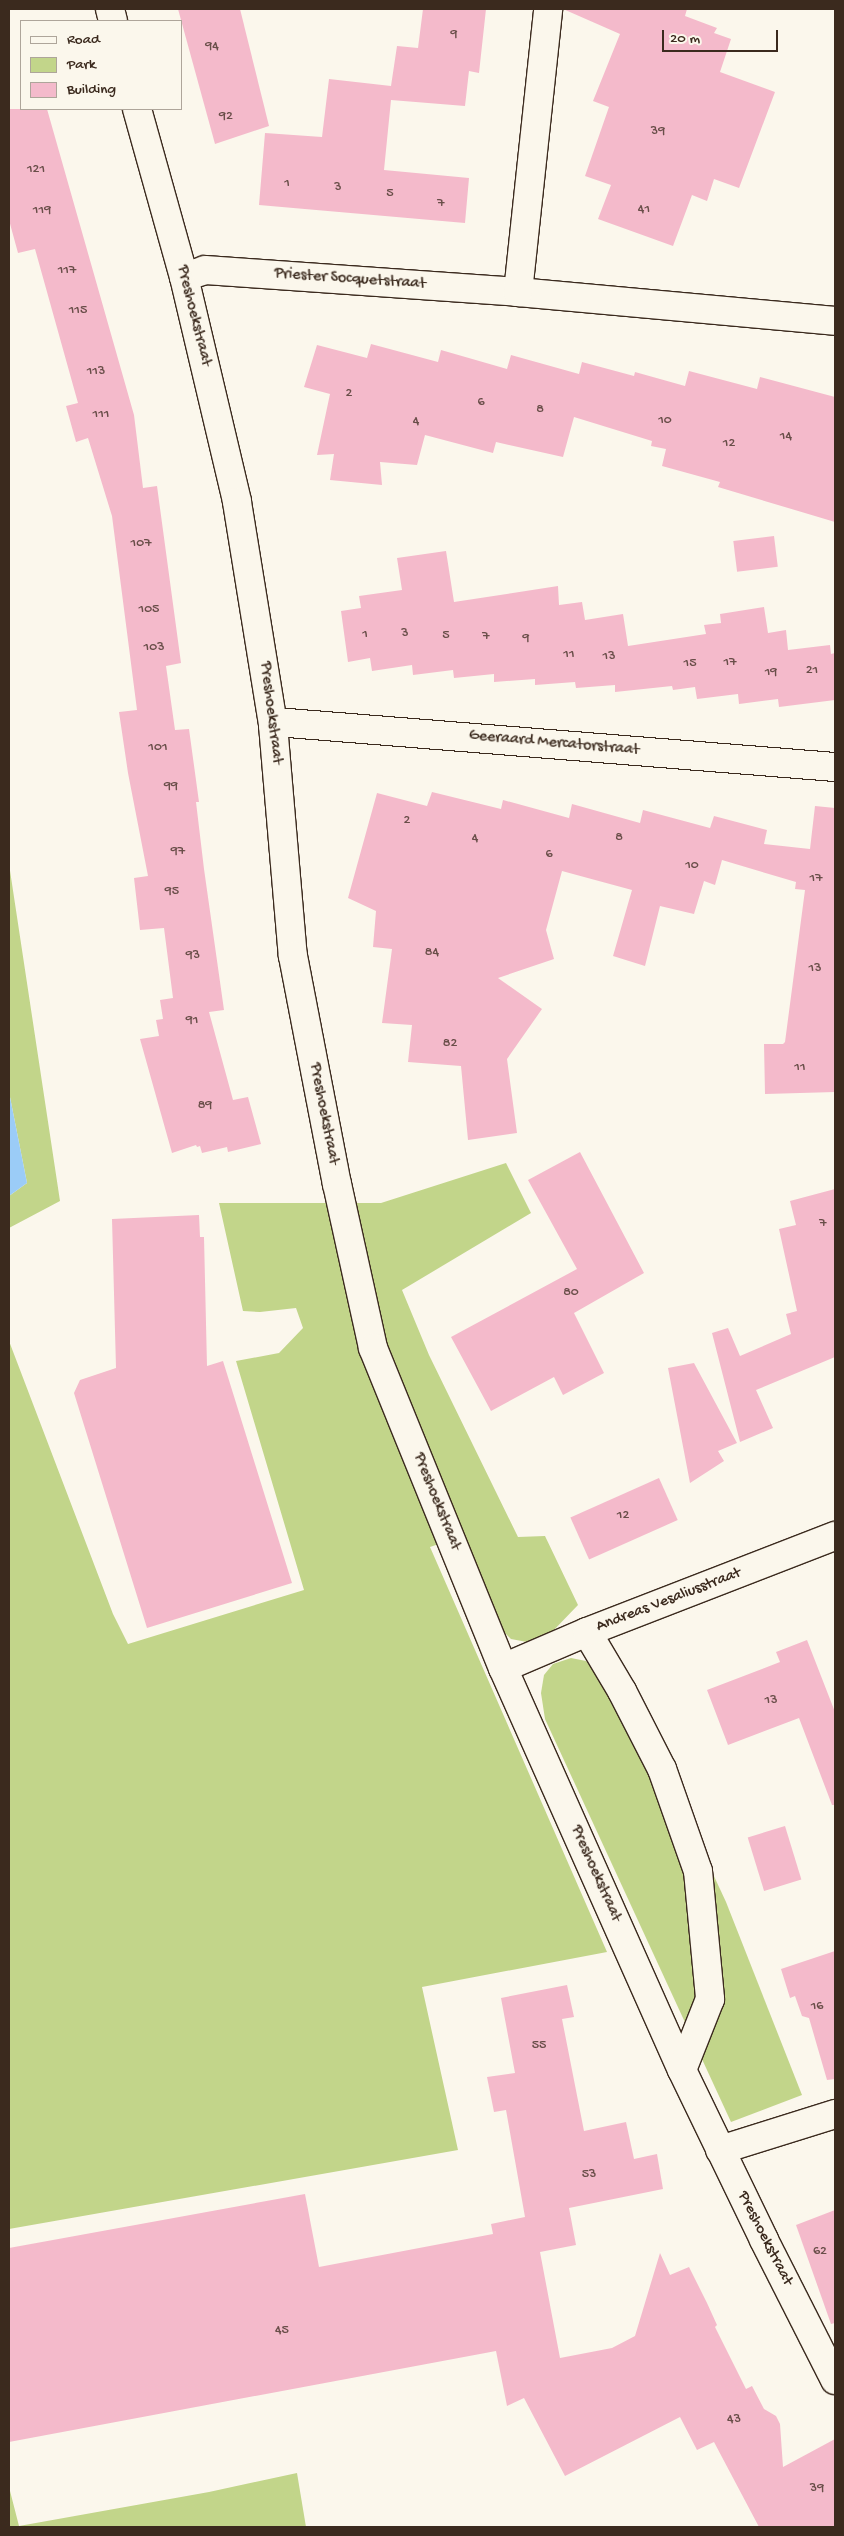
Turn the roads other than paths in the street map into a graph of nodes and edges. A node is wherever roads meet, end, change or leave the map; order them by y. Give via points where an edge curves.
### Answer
1 (548, 9) edge
2 (137, 110) edge
3 (184, 277) junction
4 (518, 292) junction
5 (835, 321) edge
6 (274, 725) junction
7 (835, 767) edge
8 (835, 1536) edge
9 (587, 1632) junction
10 (503, 1668) junction
11 (682, 2070) junction
12 (835, 2114) edge
13 (720, 2150) junction
14 (835, 2380) edge

1 - 4 street
2 - 3 street, Preshoekstraat
3 - 4 street, Priester Socquetstraat via 205,270
3 - 6 street, Preshoekstraat via 237,502
4 - 5 street, Priester Socquetstraat
6 - 7 street, Geeraard Mercatorstraat via 288,723
6 - 10 street, Preshoekstraat via 293,956 373,1348
8 - 9 street, Andreas Vesaliusstraat
9 - 10 street, Andreas Vesaliusstraat
9 - 11 street via 662,1769 698,1871 710,1999
10 - 11 street, Preshoekstraat
11 - 13 street, Preshoekstraat
12 - 13 street
13 - 14 street, Preshoekstraat

